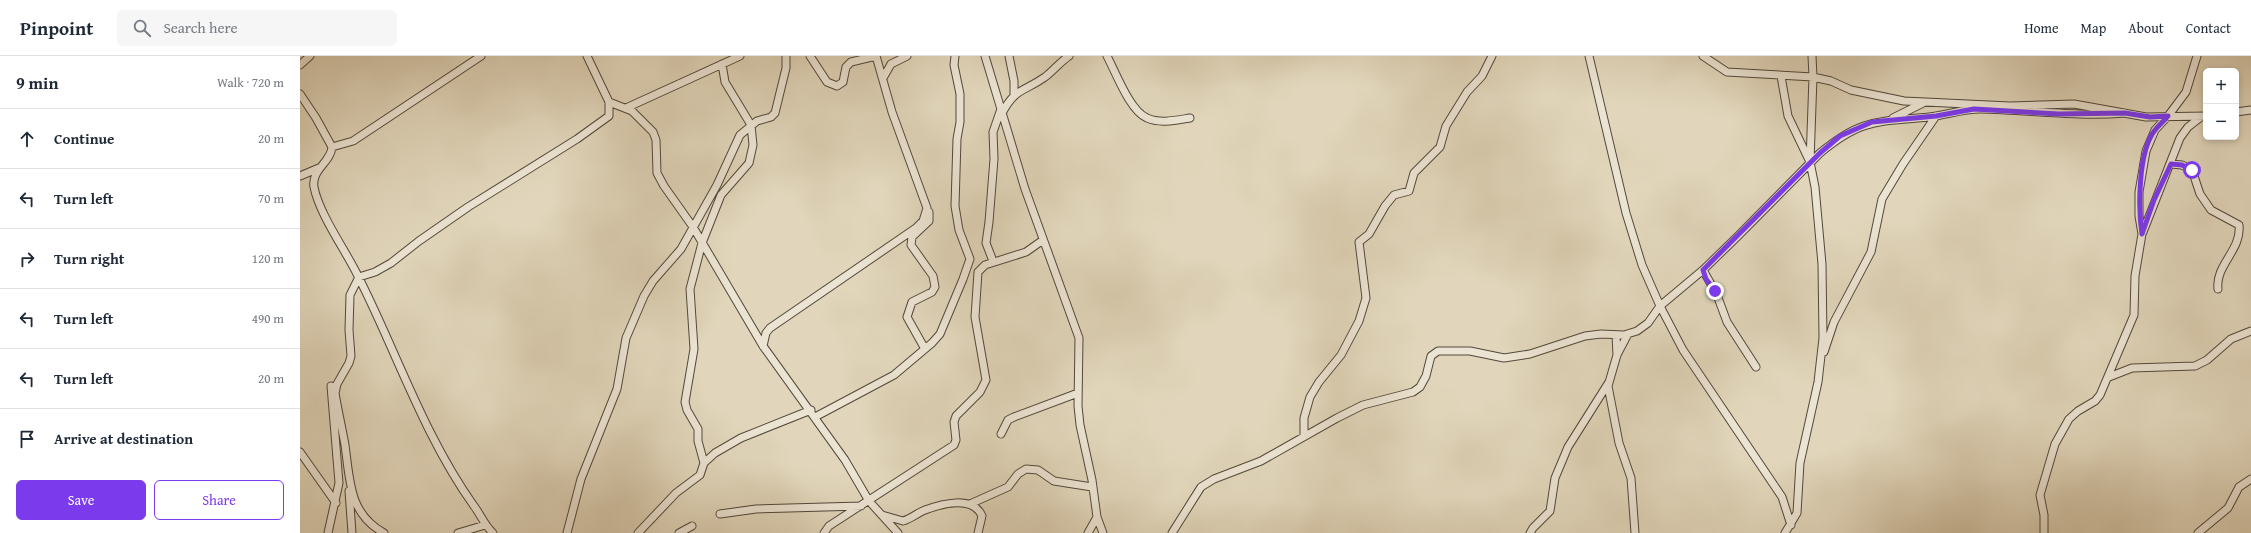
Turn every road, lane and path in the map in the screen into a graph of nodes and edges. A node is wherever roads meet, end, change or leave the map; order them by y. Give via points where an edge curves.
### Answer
1 (310, 56) edge
2 (481, 56) edge
3 (587, 56) edge
4 (740, 56) edge
5 (786, 56) edge
6 (810, 56) edge
7 (876, 56) edge
8 (907, 56) edge
9 (955, 56) edge
10 (985, 56) edge
11 (1009, 56) edge
12 (1068, 56) edge
13 (1107, 56) edge
14 (1492, 56) edge
15 (1589, 56) edge
16 (1703, 56) edge
17 (1812, 56) edge
18 (2197, 56) edge
19 (722, 64) junction
20 (300, 65) edge
21 (1781, 76) junction
22 (1813, 77) junction
23 (884, 78) junction
24 (300, 94) edge
25 (1014, 96) junction
26 (609, 102) junction
27 (1924, 102) junction
28 (626, 108) junction
29 (2251, 110) edge
30 (1002, 111) junction
31 (2239, 112) edge
32 (2125, 113) junction
33 (1936, 116) junction
34 (2168, 116) junction
35 (2203, 117) edge
36 (1190, 118) dead end
37 (2203, 118) edge
38 (1891, 119) junction
39 (751, 125) junction
40 (332, 147) junction
41 (1810, 162) junction
42 (2171, 164) junction
43 (319, 168) junction
44 (300, 176) edge
45 (926, 205) junction
46 (693, 227) junction
47 (2142, 234) junction
48 (1043, 240) junction
49 (702, 243) junction
50 (993, 261) junction
51 (1703, 270) junction
52 (359, 277) junction
53 (2218, 289) dead end
54 (1660, 306) junction
55 (2251, 331) edge
56 (1628, 334) junction
57 (1616, 335) junction
58 (763, 346) junction
59 (925, 349) junction
60 (1617, 355) junction
61 (1820, 362) junction
62 (1756, 367) dead end
63 (346, 368) junction
64 (2109, 377) junction
65 (1608, 382) junction
66 (1078, 394) junction
67 (813, 414) junction
68 (1001, 434) dead end
69 (1304, 436) junction
70 (300, 452) edge
71 (348, 463) junction
72 (704, 463) junction
73 (2251, 479) edge
74 (1092, 487) junction
75 (869, 501) junction
76 (336, 503) junction
77 (970, 504) junction
78 (861, 506) junction
79 (720, 514) dead end
80 (882, 515) junction
81 (1097, 518) junction
82 (485, 525) junction
83 (1791, 525) junction
84 (692, 526) dead end
85 (328, 533) edge
86 (352, 533) edge
87 (384, 533) edge
88 (458, 533) edge
89 (493, 533) edge
90 (567, 533) edge
91 (638, 533) edge
92 (679, 533) edge
93 (824, 533) edge
94 (898, 533) edge
95 (978, 533) edge
96 (1088, 533) edge
97 (1103, 533) edge
98 (1172, 533) edge
99 (1530, 533) edge
100 (1635, 533) edge
101 (1785, 533) edge
102 (2044, 533) edge
103 (2198, 533) edge

1 - 20 street
2 - 40 street via 353,141
3 - 26 street
4 - 19 street
5 - 39 street via 786,68 775,113
6 - 7 street via 827,82 837,86 843,82 846,67 851,62
7 - 23 street
8 - 23 street via 891,64
9 - 59 street via 960,108 955,206 959,230 970,259 940,334
10 - 30 street
11 - 25 street
12 - 25 street via 1046,76
13 - 36 street via 1140,114 1155,121
14 - 69 street via 1482,76 1466,94 1446,126 1440,147 1414,173 1409,191 1394,195 1369,234 1359,242 1366,298 1359,321 1342,356 1319,382 1310,397 1304,418
15 - 54 street via 1636,249
16 - 21 street via 1727,72
17 - 22 street
18 - 34 street via 2186,92
19 - 28 street
19 - 39 street via 725,82
21 - 22 street
21 - 41 street via 1788,116
22 - 27 street via 1831,81 1851,90 1904,101
22 - 41 street
23 - 45 street via 892,112
24 - 40 street
25 - 30 street
26 - 28 street
26 - 52 street via 609,116 577,139 468,207 391,263
27 - 32 street via 2010,106 2074,104
27 - 38 street
28 - 46 street via 656,136 659,179
29 - 31 street
30 - 48 street
30 - 50 street via 993,132 990,222 986,242
32 - 33 street via 2059,114 1979,109
32 - 34 street via 2150,117
33 - 38 street
33 - 61 street via 1882,199 1871,252 1834,322
34 - 35 street
34 - 47 street via 2152,134 2144,157 2139,206
37 - 42 street via 2184,132
38 - 41 street via 1872,122 1840,136
39 - 46 street via 736,141 717,185
39 - 49 street via 753,145 750,159 721,195
40 - 43 street
41 - 51 street
41 - 61 street via 1815,187 1822,264 1823,317
42 - 47 street
42 - 53 street via 2182,165 2192,170 2200,194 2212,210 2239,225 2237,243 2219,275
43 - 44 street
43 - 52 street via 314,182 320,204
45 - 58 street via 926,215 916,228 770,328
45 - 59 street via 930,219 912,237 911,245 932,276 935,287 932,292 912,302 907,317
46 - 49 street
46 - 90 street via 681,249 653,281 626,338 617,389 580,479
47 - 64 street via 2136,269 2134,314
48 - 50 street via 1026,252
48 - 66 street via 1079,338
49 - 58 street
49 - 72 street via 690,289 694,349 685,402 698,428 698,441
50 - 75 street via 979,269 975,317 986,380 980,392 956,416 956,440 949,449
51 - 54 street
51 - 62 street via 1717,295 1727,322
52 - 63 street via 350,295 351,356
52 - 82 street via 410,392 448,467
54 - 56 street via 1644,327
54 - 83 street via 1683,350 1782,497
55 - 64 street via 2231,340 2207,360 2195,366 2132,368
56 - 57 street
56 - 60 street
57 - 60 street
57 - 69 street via 1585,336 1530,354 1504,358 1470,351 1438,351 1431,356 1426,376 1420,387 1413,392 1363,405
58 - 67 street
59 - 67 street via 894,376
60 - 65 street
61 - 83 street via 1800,463 1797,513
63 - 71 street via 335,389
63 - 76 street via 330,391 339,466
64 - 102 street via 2095,401 2069,419 2055,444 2040,495
65 - 99 street via 1568,447 1555,478 1550,511
65 - 100 street via 1619,443 1631,478
66 - 68 street via 1014,416 1008,420
66 - 74 street via 1080,425
67 - 72 street via 741,438 715,453
67 - 75 street via 859,481
69 - 98 street via 1261,461 1214,479 1201,487
70 - 76 street
71 - 86 street
71 - 87 street via 352,493 358,507 371,526
72 - 91 street via 700,475 672,497
73 - 103 street via 2239,488 2228,508
74 - 77 street via 1054,481 1038,470 1026,469 1018,474 1008,487
74 - 81 street
75 - 78 street
75 - 80 street
76 - 85 street
77 - 80 street via 956,503 932,508 903,521
77 - 95 street via 982,516
78 - 79 street via 756,508
78 - 93 street via 829,526
80 - 94 street
81 - 96 street
81 - 97 street
82 - 88 street
82 - 89 street
83 - 101 street
84 - 92 street

